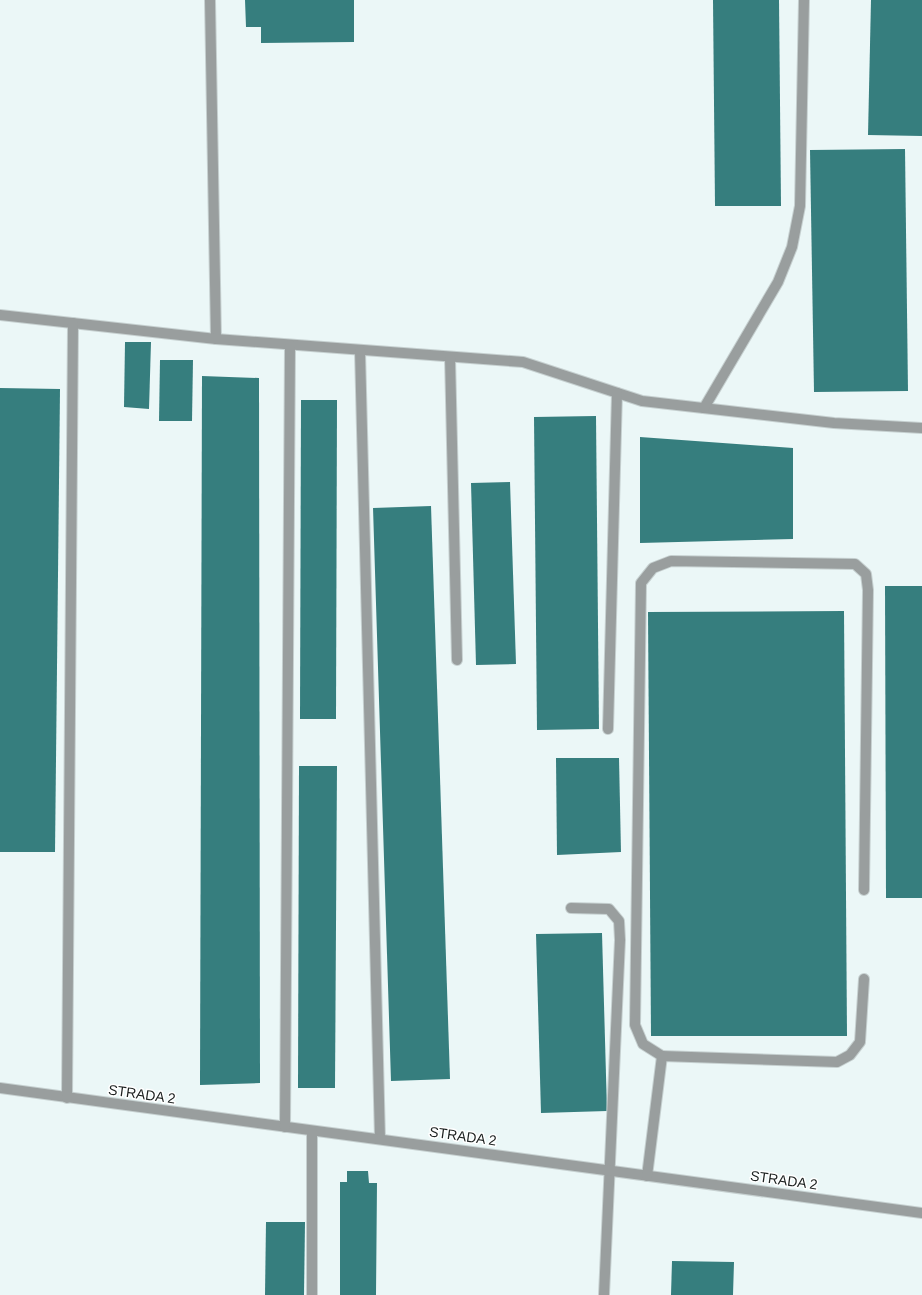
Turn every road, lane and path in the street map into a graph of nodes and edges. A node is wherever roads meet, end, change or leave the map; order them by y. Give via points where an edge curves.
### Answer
1 (210, 0) edge
2 (804, 0) edge
3 (0, 316) edge
4 (73, 323) junction
5 (216, 339) junction
6 (290, 345) junction
7 (360, 351) junction
8 (450, 357) junction
9 (616, 393) junction
10 (704, 408) junction
11 (922, 428) edge
12 (457, 660) dead end
13 (608, 729) dead end
14 (864, 890) dead end
15 (571, 908) dead end
16 (864, 979) dead end
17 (662, 1056) junction
18 (0, 1088) edge
19 (67, 1098) junction
20 (285, 1127) junction
21 (312, 1131) junction
22 (380, 1139) junction
23 (610, 1171) junction
24 (646, 1176) junction
25 (922, 1213) edge
26 (312, 1295) edge
27 (604, 1295) edge

1 - 5 lane
2 - 10 lane via 800,206 792,247 778,282
3 - 4 lane
4 - 5 lane
4 - 19 lane
5 - 6 lane
6 - 7 lane
6 - 20 lane
7 - 8 lane
7 - 22 lane
8 - 9 lane via 523,362
8 - 12 lane
9 - 10 lane via 642,401
9 - 13 lane
10 - 11 lane via 834,423
14 - 17 lane via 868,590 866,574 855,564 671,561 653,568 641,583 635,1025 643,1044
15 - 23 lane via 609,909 619,921
16 - 17 lane via 860,1042 850,1055 837,1062
17 - 24 lane
18 - 19 lane, STRADA 2
19 - 20 lane, STRADA 2
20 - 21 lane, STRADA 2
21 - 22 lane, STRADA 2
21 - 26 lane
22 - 23 lane, STRADA 2
23 - 24 lane, STRADA 2
23 - 27 lane
24 - 25 lane, STRADA 2

